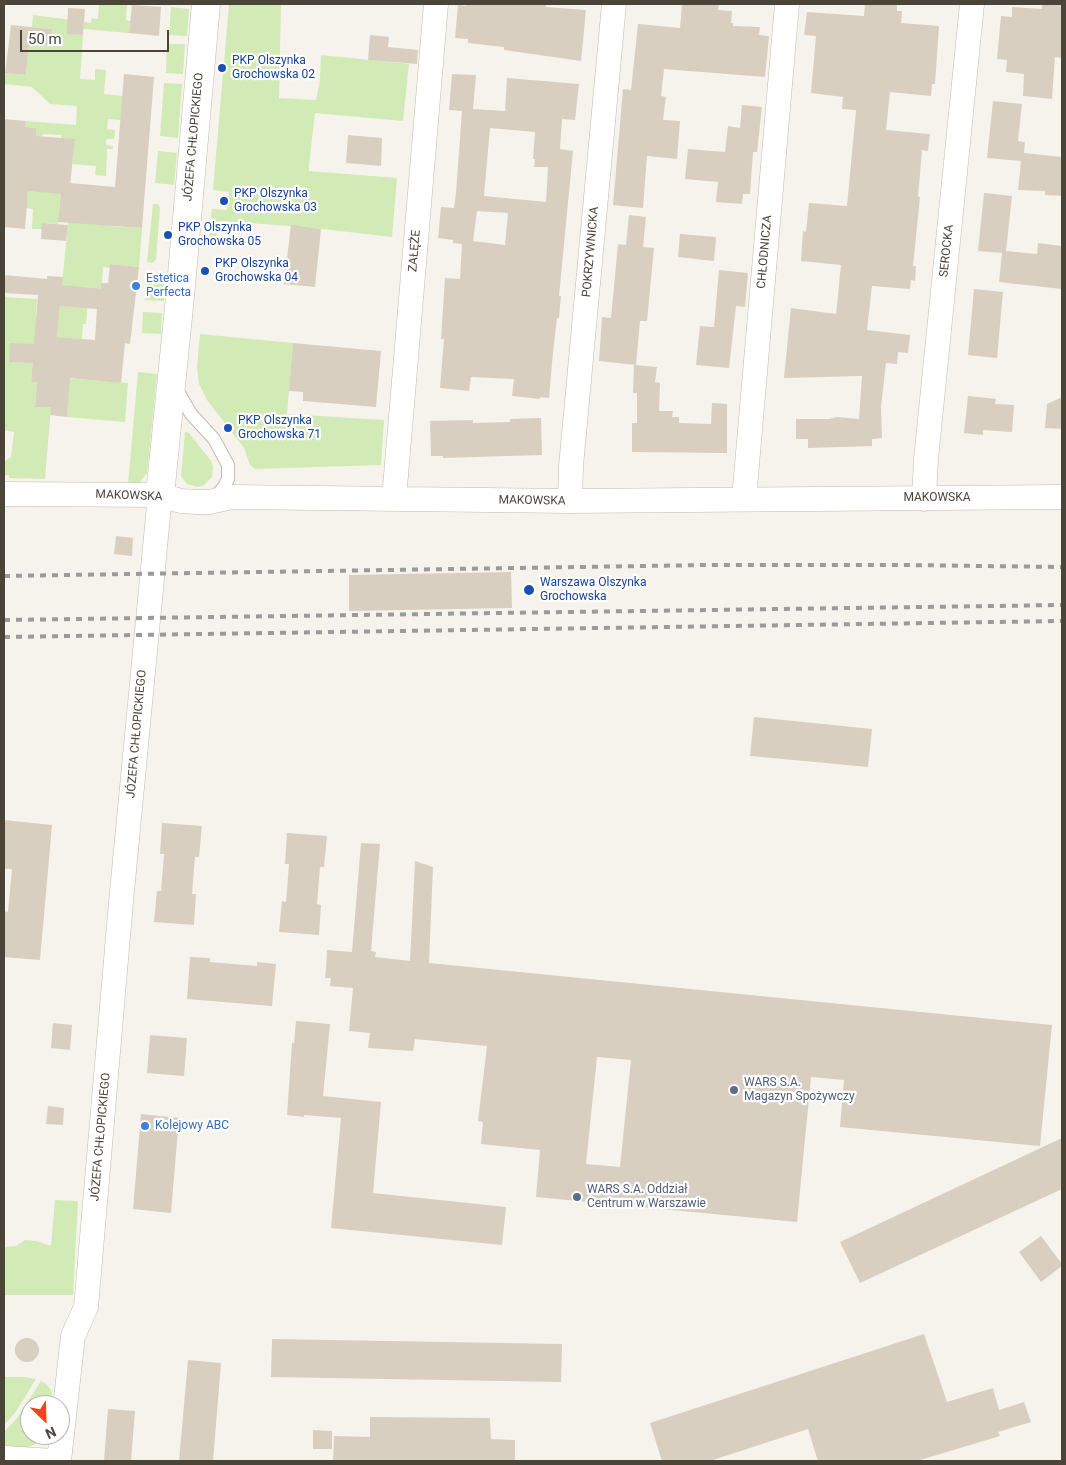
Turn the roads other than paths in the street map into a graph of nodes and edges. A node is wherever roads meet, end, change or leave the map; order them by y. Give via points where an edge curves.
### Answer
1 (206, 4) edge
2 (436, 4) edge
3 (614, 4) edge
4 (787, 4) edge
5 (972, 4) edge
6 (173, 370) junction
7 (4, 494) edge
8 (160, 495) junction
9 (1062, 497) edge
10 (394, 499) junction
11 (744, 499) junction
12 (924, 499) junction
13 (570, 501) junction
14 (209, 502) junction
15 (4, 1458) edge
16 (54, 1461) edge
17 (59, 1461) edge

1 - 6 street, JÓZEFA CHŁOPICKIEGO
2 - 10 street, ZAŁĘŻE
3 - 13 street, POKRZYWNICKA
4 - 11 street, CHŁODNICZA
5 - 12 street, SEROCKA
6 - 8 street, JÓZEFA CHŁOPICKIEGO
6 - 14 lane via 176,389 182,400 214,439 228,464 228,479 224,487
7 - 8 street, MAKOWSKA
8 - 14 street, MAKOWSKA via 181,501
8 - 17 street, JÓZEFA CHŁOPICKIEGO via 86,1307 73,1336
9 - 12 street, MAKOWSKA
10 - 13 street, MAKOWSKA
10 - 14 street, MAKOWSKA via 232,497
11 - 12 street, MAKOWSKA
11 - 13 street, MAKOWSKA
15 - 16 street

